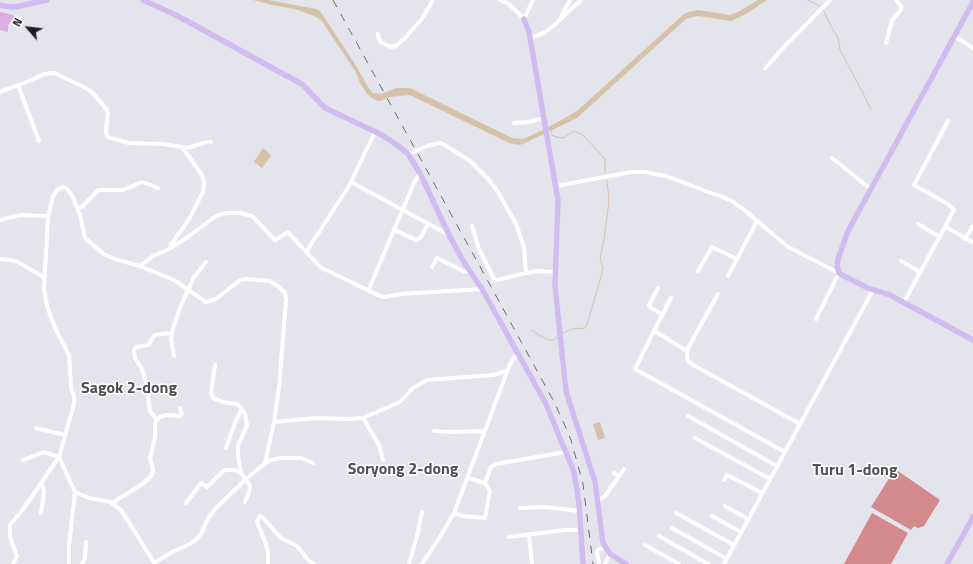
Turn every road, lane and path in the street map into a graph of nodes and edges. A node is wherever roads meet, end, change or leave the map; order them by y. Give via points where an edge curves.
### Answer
1 (47, 0) edge
2 (143, 0) edge
3 (433, 0) edge
4 (500, 0) edge
5 (533, 0) edge
6 (570, 0) edge
7 (581, 0) edge
8 (830, 0) edge
9 (896, 0) edge
10 (973, 2) edge
11 (0, 5) edge
12 (524, 19) junction
13 (558, 21) junction
14 (378, 34) dead end
15 (954, 36) junction
16 (530, 38) junction
17 (886, 43) dead end
18 (973, 48) edge
19 (765, 69) dead end
20 (18, 85) junction
21 (0, 92) edge
22 (544, 121) junction
23 (948, 122) dead end
24 (514, 124) dead end
25 (374, 132) junction
26 (39, 141) dead end
27 (211, 142) dead end
28 (182, 147) junction
29 (408, 154) junction
30 (832, 158) dead end
31 (420, 173) junction
32 (351, 182) junction
33 (556, 186) junction
34 (158, 188) dead end
35 (871, 189) junction
36 (78, 209) junction
37 (403, 211) junction
38 (48, 216) junction
39 (0, 220) edge
40 (757, 221) junction
41 (428, 224) junction
42 (918, 224) dead end
43 (472, 226) dead end
44 (973, 226) edge
45 (946, 227) junction
46 (394, 230) junction
47 (449, 235) junction
48 (940, 237) junction
49 (965, 239) junction
50 (972, 242) dead end
51 (169, 249) junction
52 (306, 252) junction
53 (0, 259) edge
54 (737, 259) junction
55 (901, 261) dead end
56 (206, 262) dead end
57 (140, 266) junction
58 (432, 267) dead end
59 (698, 271) dead end
60 (554, 272) junction
61 (920, 272) junction
62 (471, 273) junction
63 (526, 273) junction
64 (839, 273) junction
65 (728, 276) dead end
66 (45, 278) junction
67 (658, 288) dead end
68 (482, 289) junction
69 (187, 290) junction
70 (873, 290) junction
71 (368, 291) junction
72 (718, 294) dead end
73 (671, 298) dead end
74 (904, 302) junction
75 (662, 314) junction
76 (816, 319) dead end
77 (654, 331) junction
78 (172, 333) junction
79 (973, 340) edge
80 (687, 351) junction
81 (518, 353) junction
82 (174, 356) dead end
83 (215, 365) dead end
84 (507, 371) junction
85 (180, 408) dead end
86 (242, 409) junction
87 (688, 416) dead end
88 (363, 418) junction
89 (157, 420) junction
90 (274, 422) junction
91 (800, 424) junction
92 (36, 428) dead end
93 (434, 431) dead end
94 (485, 431) junction
95 (65, 435) junction
96 (695, 438) dead end
97 (226, 448) dead end
98 (566, 452) junction
99 (784, 452) junction
100 (59, 457) junction
101 (23, 460) dead end
102 (383, 460) dead end
103 (265, 463) junction
104 (313, 463) dead end
105 (777, 466) junction
106 (624, 469) dead end
107 (241, 473) junction
108 (614, 473) dead end
109 (619, 476) junction
110 (468, 478) junction
111 (246, 479) junction
112 (770, 479) junction
113 (724, 480) dead end
114 (485, 483) junction
115 (40, 484) junction
116 (75, 492) junction
117 (762, 493) junction
118 (597, 501) junction
119 (245, 502) dead end
120 (186, 503) dead end
121 (112, 504) junction
122 (725, 506) dead end
123 (520, 508) dead end
124 (579, 511) junction
125 (422, 512) dead end
126 (41, 513) dead end
127 (454, 513) junction
128 (676, 513) dead end
129 (712, 516) dead end
130 (973, 517) edge
131 (748, 519) junction
132 (971, 525) edge
133 (672, 528) dead end
134 (580, 530) junction
135 (741, 532) junction
136 (529, 535) junction
137 (659, 536) dead end
138 (509, 537) dead end
139 (86, 542) dead end
140 (645, 545) dead end
141 (734, 545) junction
142 (605, 548) junction
143 (610, 554) junction
144 (726, 559) junction
145 (13, 564) edge
146 (69, 564) edge
147 (82, 564) edge
148 (155, 564) edge
149 (268, 564) edge
150 (314, 564) edge
151 (409, 564) edge
152 (422, 564) edge
153 (532, 564) edge
154 (583, 564) edge
155 (599, 564) edge
156 (605, 564) edge
157 (626, 564) edge
158 (679, 564) edge
159 (708, 564) edge
160 (724, 564) edge
161 (947, 564) edge

1 - 11 street via 15,7
2 - 25 street via 176,15 303,85 325,108
3 - 14 street via 421,20 396,46 391,47 382,43
4 - 12 street via 509,4
5 - 12 street
6 - 13 street
7 - 13 street
8 - 19 street
9 - 17 street via 901,10 892,20
10 - 15 street
12 - 16 street
13 - 16 street via 544,33
15 - 18 street
15 - 35 street
16 - 22 street
20 - 21 street
20 - 26 street
20 - 28 street via 44,74 54,73 92,92 107,110 106,131 110,138 129,143
22 - 24 street
22 - 33 street
23 - 45 street via 914,185 954,210
25 - 29 street
25 - 32 street
27 - 28 street via 188,148
28 - 51 street via 202,175 203,192 190,219
29 - 31 street
29 - 63 street via 430,145 441,144 469,160 490,180 516,224 524,247
30 - 35 street
31 - 37 street
31 - 47 street
32 - 37 street
32 - 52 street
33 - 40 street via 631,172 655,173 730,200
33 - 60 street via 558,211
34 - 36 street via 142,182 123,190 100,190
35 - 64 street via 848,231 838,259
36 - 38 street via 72,195 63,187 56,190
36 - 57 street via 85,238 104,254
37 - 41 street
37 - 46 street
38 - 39 street via 21,215
38 - 66 street
40 - 54 street
40 - 64 street via 788,247
41 - 46 street via 421,237 416,240
41 - 47 street
42 - 48 street
43 - 63 street via 479,249 494,281
44 - 49 street
45 - 48 street
45 - 49 street
46 - 71 street
47 - 62 street
48 - 61 street
49 - 50 street
51 - 52 street via 216,216 240,213 252,216 275,240 288,232
51 - 57 street via 153,256
52 - 71 street via 320,267
53 - 66 street via 18,262
54 - 59 street via 712,247
54 - 65 street
55 - 61 street
56 - 69 street
57 - 69 street via 174,280
58 - 62 street via 437,258
60 - 63 street
60 - 118 street via 566,391 595,482
61 - 74 street
62 - 68 street
64 - 70 street
64 - 76 street
66 - 95 street via 44,288 48,306 55,328 69,355 74,404
67 - 75 street via 649,305
68 - 71 street via 385,297
68 - 81 street
69 - 78 street
69 - 90 street via 200,299 211,302 240,280 246,279 269,281 285,293 284,333
70 - 74 street
70 - 91 street
72 - 80 street
73 - 75 street
74 - 79 street
75 - 77 street
77 - 80 street
77 - 99 street via 635,369
78 - 82 street
78 - 89 street via 156,335 148,345 136,347 134,350 146,382 150,410
80 - 91 street via 687,359 691,364
81 - 84 street
81 - 98 street via 546,404
83 - 86 street via 211,393 213,398 237,404
84 - 88 street via 493,375 427,380 413,388 400,402
84 - 94 street
85 - 89 street via 180,416 166,415
86 - 97 street
86 - 107 street via 247,425 238,446
87 - 105 street
88 - 90 street via 317,418
88 - 102 street via 379,445
89 - 121 street via 150,459 152,475
90 - 103 street
91 - 99 street
92 - 95 street
93 - 94 street
94 - 110 street
95 - 100 street
96 - 112 street
98 - 114 street via 496,464 491,467
98 - 124 street via 574,472
99 - 105 street
100 - 101 street via 44,452
100 - 115 street
100 - 116 street
103 - 104 street via 280,458 301,458
103 - 111 street
105 - 112 street
106 - 109 street
107 - 111 street
107 - 120 street via 235,470 223,471 207,487 201,483
108 - 109 street
109 - 118 street via 605,496
110 - 114 street
110 - 127 street
111 - 119 street via 250,485
111 - 148 street via 216,508 197,539
112 - 117 street
113 - 117 street via 727,475
114 - 127 street via 490,491 485,518
115 - 126 street via 44,492
115 - 145 street via 10,525 10,537 16,556
116 - 121 street
116 - 146 street
117 - 131 street
118 - 142 street via 602,543
121 - 148 street via 124,513
122 - 131 street
123 - 124 street via 545,507
124 - 134 street
125 - 151 street
127 - 152 street
128 - 141 street
129 - 135 street
130 - 132 street
131 - 135 street
132 - 161 street
133 - 144 street
134 - 136 street
134 - 154 street
135 - 141 street
136 - 138 street
136 - 153 street
137 - 159 street
139 - 147 street via 85,559
140 - 158 street
141 - 144 street
142 - 143 street
142 - 155 street via 597,551
143 - 156 street
143 - 157 street
144 - 160 street
149 - 150 street via 266,544 257,522 260,516 281,538 297,546

